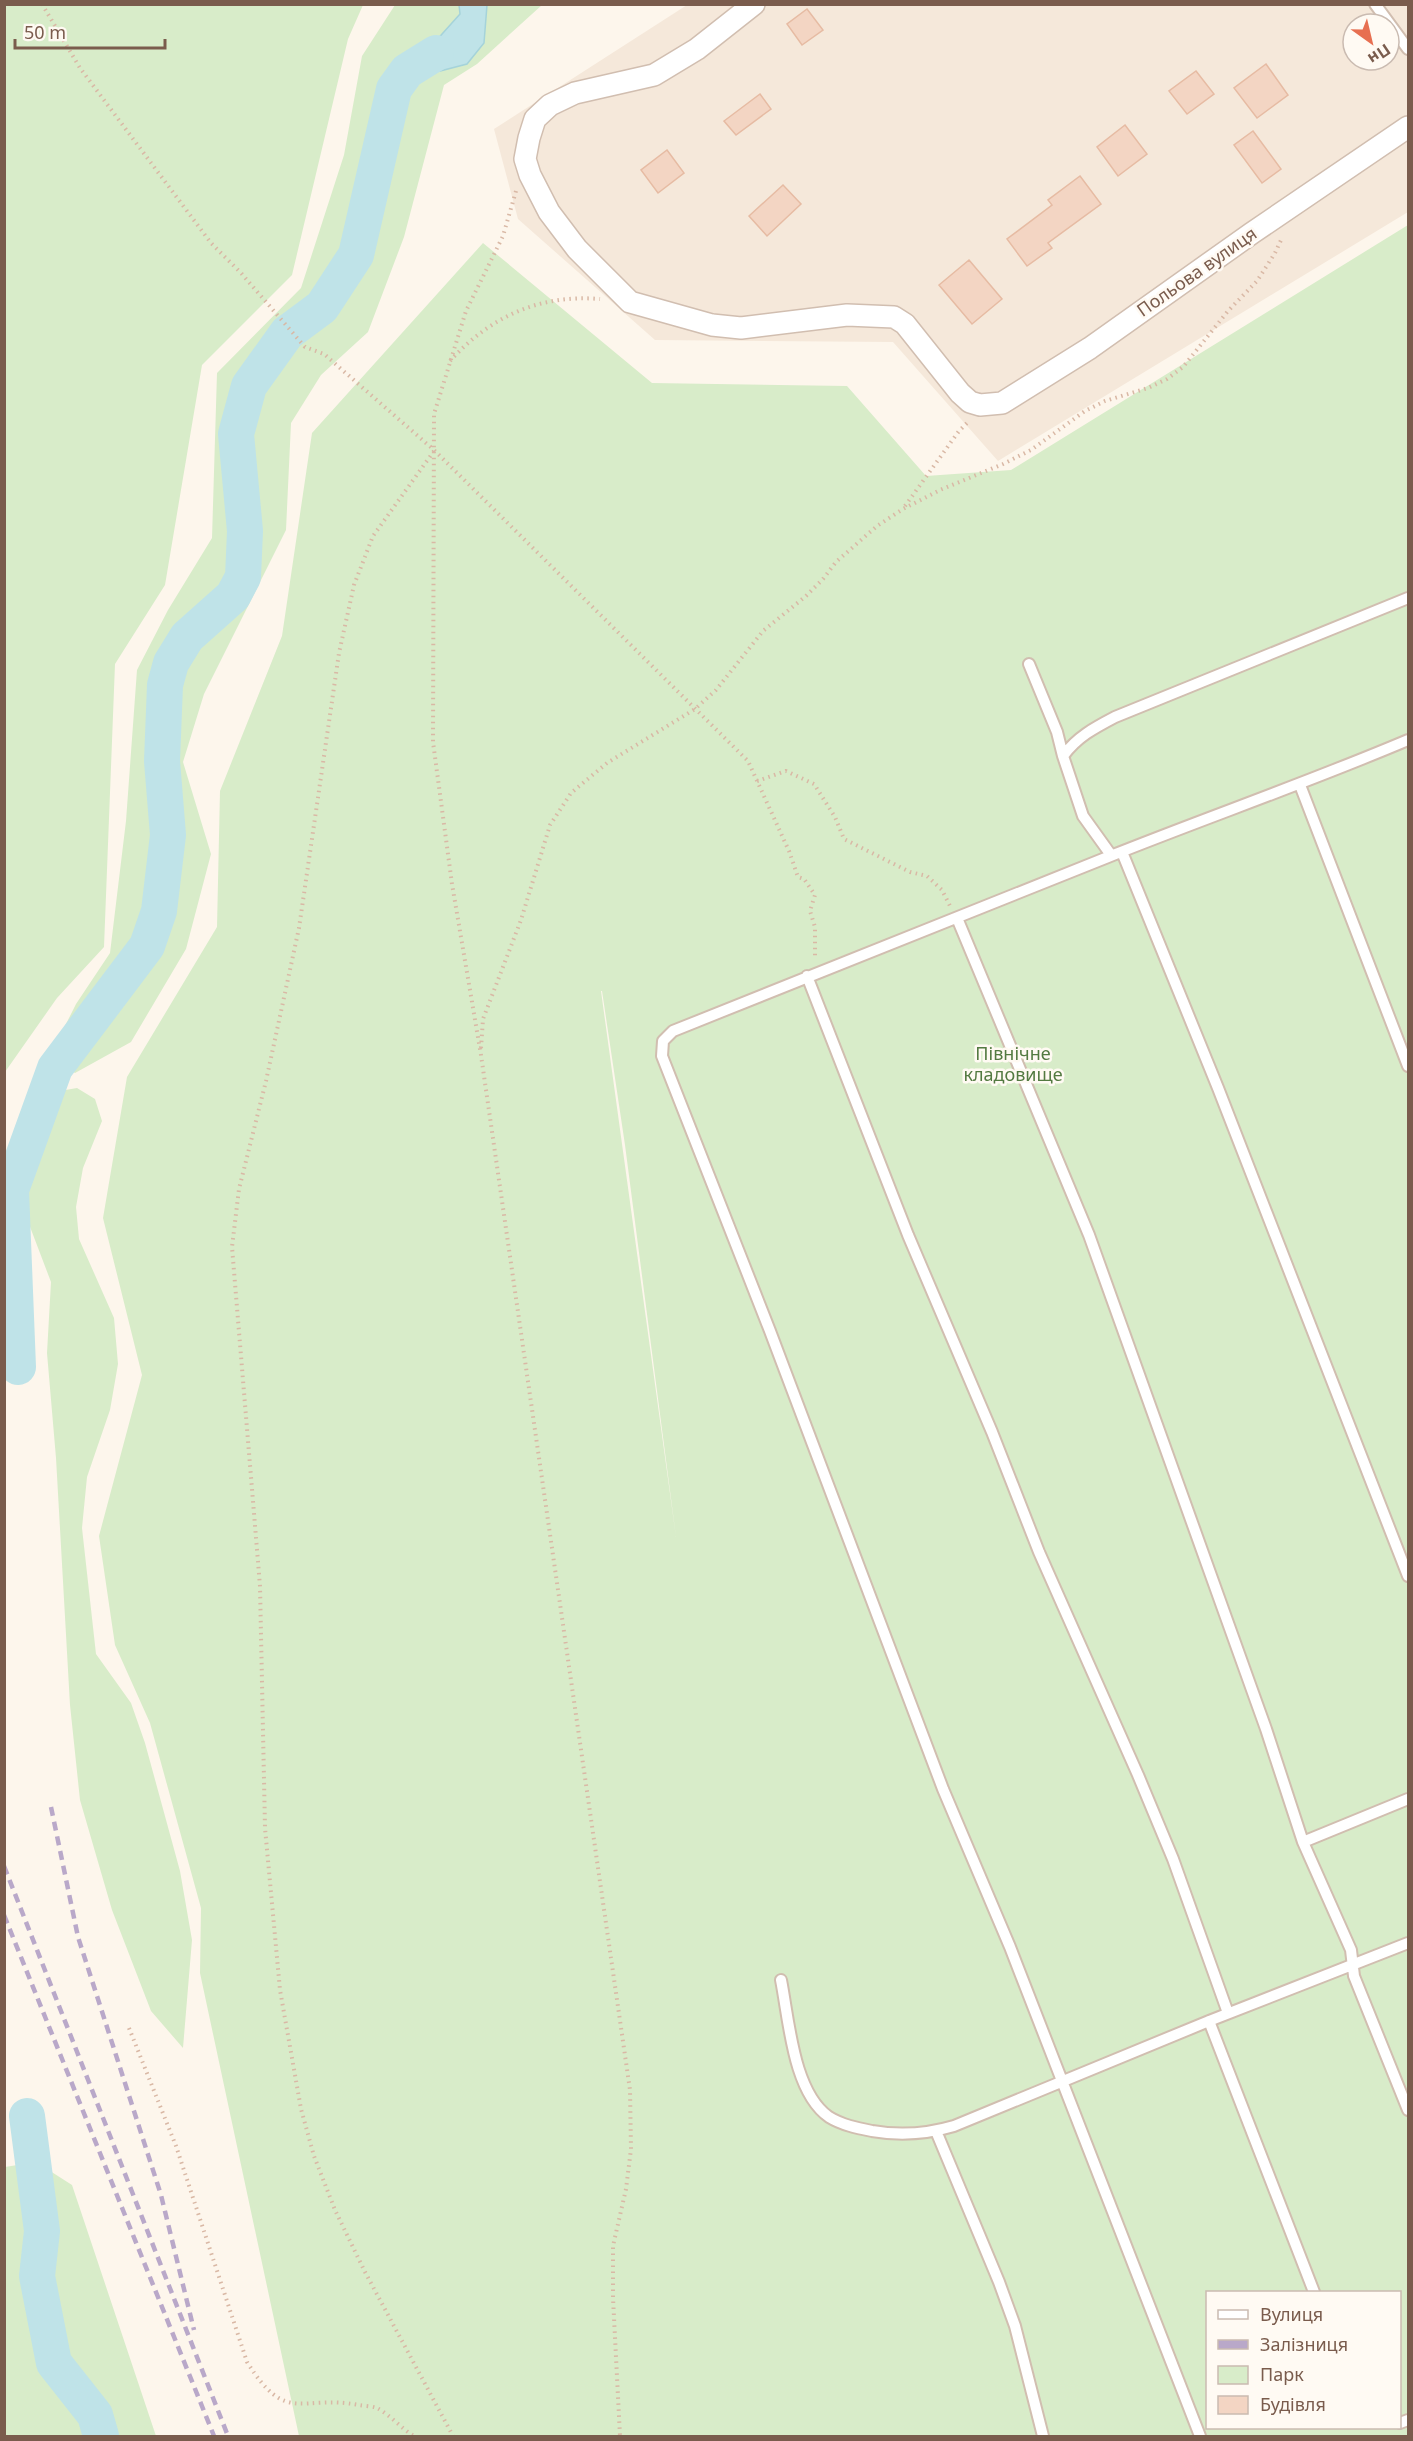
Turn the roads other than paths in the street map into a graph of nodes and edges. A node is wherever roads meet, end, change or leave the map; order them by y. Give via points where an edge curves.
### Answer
1 (754, 4) edge
2 (1376, 4) edge
3 (1408, 49) edge
4 (1408, 127) edge
5 (1408, 598) edge
6 (1029, 664) dead end
7 (1408, 740) edge
8 (1063, 756) junction
9 (1300, 785) junction
10 (1117, 854) junction
11 (957, 918) junction
12 (807, 976) junction
13 (1408, 1066) edge
14 (1408, 1576) edge
15 (1408, 1799) edge
16 (1303, 1842) junction
17 (1408, 1943) edge
18 (1353, 1964) junction
19 (781, 1980) dead end
20 (1228, 2013) junction
21 (1209, 2021) junction
22 (1061, 2081) junction
23 (1404, 2089) edge
24 (1408, 2110) edge
25 (936, 2131) junction
26 (1314, 2291) edge
27 (1042, 2436) edge
28 (1200, 2436) edge

1 - 4 street, Польова вулиця via 698,49 654,75 575,93 550,105 535,119 525,159 549,212 577,249 630,302 712,325 741,328 847,315 894,317 905,324 970,402 1002,403 1090,348
2 - 3 lane
5 - 8 lane via 1115,717 1074,742
6 - 8 lane
7 - 9 lane
8 - 10 lane via 1083,816
9 - 10 lane
9 - 13 lane
10 - 11 lane
10 - 14 lane via 1218,1088
11 - 12 lane
11 - 16 lane via 1089,1235
12 - 20 lane via 908,1235 1039,1552 1173,1859
12 - 22 lane via 674,1031 663,1041 662,1056 943,1789
15 - 16 lane
16 - 18 lane via 1351,1950
17 - 18 lane
18 - 20 lane
18 - 23 lane via 1354,1976
19 - 25 lane via 798,2067 813,2100 827,2116 842,2124 888,2134
20 - 21 lane
21 - 22 lane
21 - 26 lane
22 - 25 lane
22 - 28 lane
23 - 24 lane
25 - 27 lane via 1015,2326

